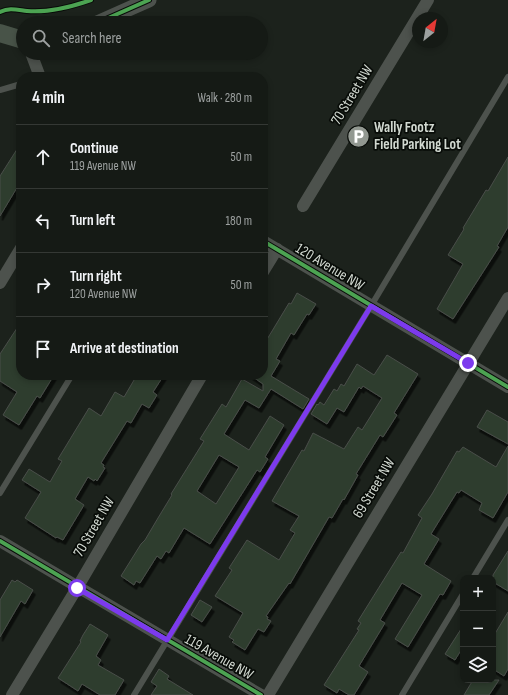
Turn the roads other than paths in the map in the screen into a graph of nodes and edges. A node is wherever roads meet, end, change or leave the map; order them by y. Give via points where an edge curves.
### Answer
1 (149, 0) edge
2 (428, 0) edge
3 (113, 16) edge
4 (0, 33) edge
5 (16, 39) edge
6 (16, 43) edge
7 (0, 48) edge
8 (32, 60) edge
9 (37, 72) edge
10 (508, 77) edge
11 (16, 85) edge
12 (0, 90) edge
13 (303, 206) dead end
14 (268, 244) edge
15 (276, 249) junction
16 (16, 256) edge
17 (268, 263) edge
18 (0, 283) edge
19 (508, 298) edge
20 (371, 306) junction
21 (468, 363) junction
22 (69, 380) edge
23 (199, 380) edge
24 (508, 388) edge
25 (0, 493) edge
26 (508, 520) edge
27 (0, 541) edge
28 (475, 575) edge
29 (77, 588) junction
30 (460, 599) edge
31 (167, 640) junction
32 (12, 695) edge
33 (134, 695) edge
34 (261, 695) edge
35 (268, 695) edge
36 (402, 695) edge

1 - 3 street
2 - 13 street, 70 Street NW
4 - 5 main road
6 - 7 main road
8 - 9 street
10 - 20 lane
11 - 12 lane
14 - 15 street, 120 Avenue NW
15 - 17 street
15 - 20 street, 120 Avenue NW
16 - 18 street
19 - 21 street, 69 Street NW
20 - 21 street, 120 Avenue NW
20 - 31 lane
21 - 24 street, 120 Avenue NW
21 - 35 street, 69 Street NW
22 - 25 lane
23 - 29 street, 70 Street NW
26 - 28 lane
27 - 29 street, 119 Avenue NW
29 - 31 street, 119 Avenue NW
29 - 32 street, 70 Street NW
30 - 36 lane
31 - 33 lane
31 - 34 street, 119 Avenue NW

